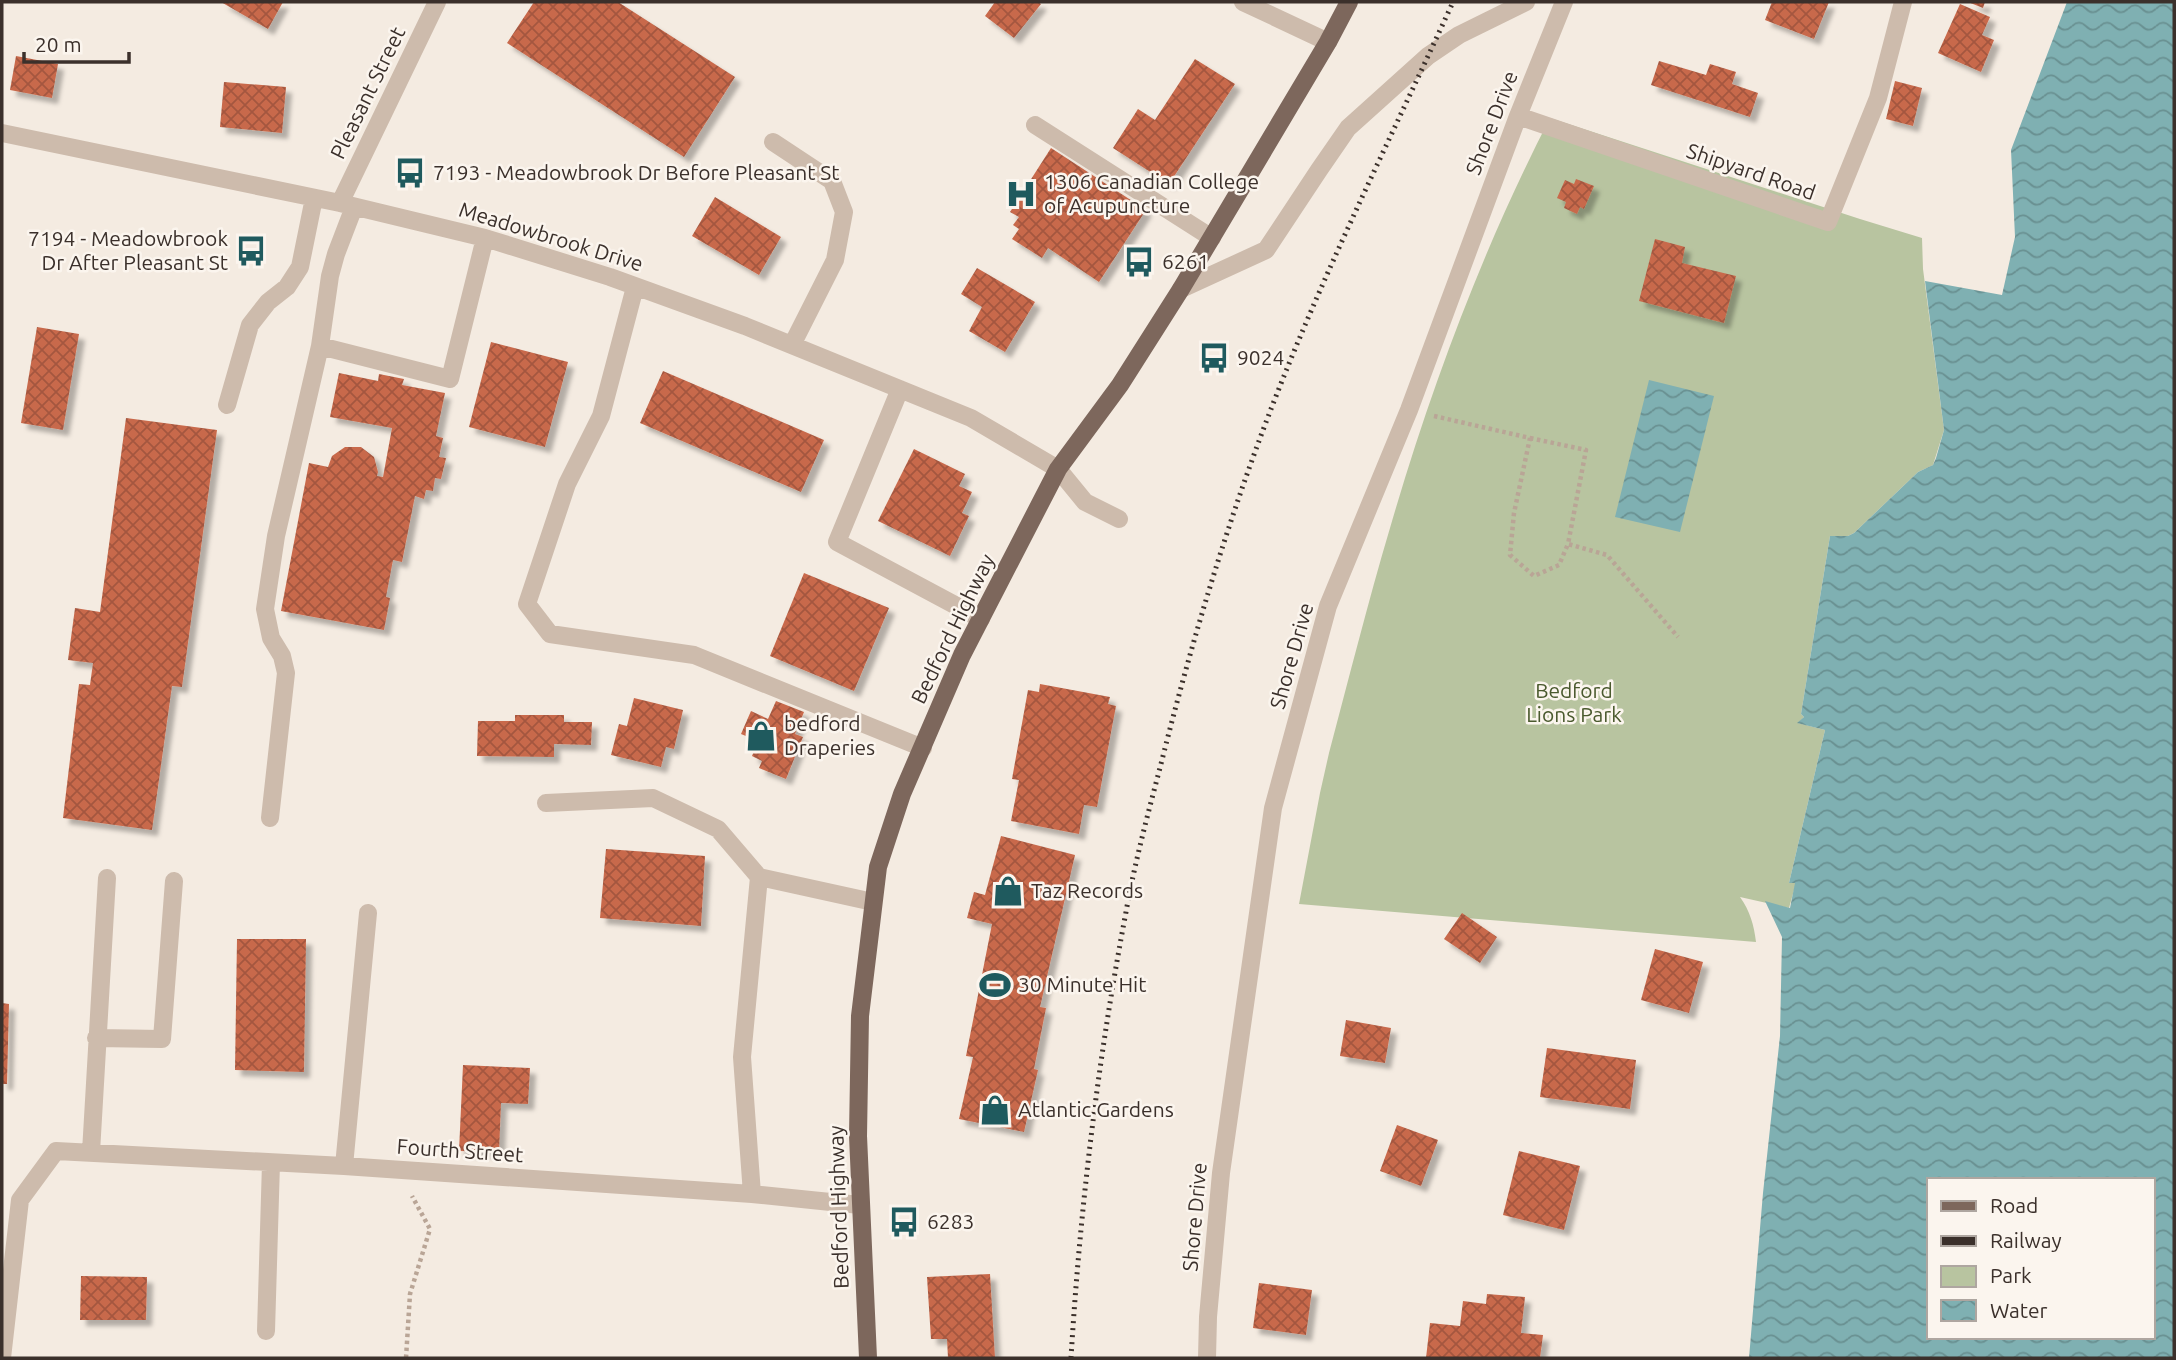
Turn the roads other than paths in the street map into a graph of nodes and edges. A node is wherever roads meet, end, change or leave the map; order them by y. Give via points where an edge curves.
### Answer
1 (437, 2) edge
2 (1243, 2) edge
3 (1349, 2) edge
4 (1526, 2) edge
5 (1564, 2) edge
6 (1903, 2) edge
7 (1328, 43) junction
8 (1518, 116) junction
9 (1035, 125) dead end
10 (2, 133) edge
11 (773, 142) dead end
12 (314, 198) junction
13 (347, 205) junction
14 (485, 238) junction
15 (1212, 238) junction
16 (635, 287) junction
17 (1181, 289) junction
18 (792, 345) junction
19 (320, 346) junction
20 (900, 389) junction
21 (227, 405) dead end
22 (1058, 469) junction
23 (1119, 519) dead end
24 (981, 619) junction
25 (923, 748) junction
26 (546, 803) dead end
27 (270, 818) dead end
28 (759, 877) junction
29 (107, 878) dead end
30 (174, 881) dead end
31 (873, 902) junction
32 (368, 914) dead end
33 (96, 1038) junction
34 (91, 1152) junction
35 (271, 1163) junction
36 (344, 1166) junction
37 (752, 1194) junction
38 (860, 1205) junction
39 (265, 1331) dead end
40 (2, 1358) edge
41 (868, 1358) edge
42 (1207, 1358) edge

1 - 13 street, Pleasant Street
2 - 7 street
3 - 7 main road, Bedford Highway
4 - 17 street via 1428,56 1349,128 1266,250
5 - 8 street, Shore Drive
6 - 8 street, Shipyard Road via 1878,98 1828,222
7 - 15 main road, Bedford Highway
8 - 42 street, Shore Drive via 1409,410 1328,606 1273,808 1221,1173
9 - 15 street
10 - 12 street, Meadowbrook Drive
11 - 18 street via 832,181 844,212 835,260
12 - 13 street, Meadowbrook Drive
12 - 21 street via 300,267 250,326
13 - 14 street, Meadowbrook Drive
13 - 19 street, Pleasant Street
14 - 16 street, Meadowbrook Drive
14 - 19 street via 450,379
15 - 17 main road, Bedford Highway
16 - 18 street, Meadowbrook Drive
16 - 25 street via 601,415 567,484 527,604 550,634 694,655
17 - 22 main road, Bedford Highway via 1120,385
18 - 20 street, Meadowbrook Drive
19 - 27 street, Pleasant Street via 276,536 265,609 286,673
20 - 22 street, Meadowbrook Drive via 971,418
20 - 24 street via 837,542
22 - 23 street via 1085,502
22 - 24 main road, Bedford Highway
24 - 25 main road, Bedford Highway
25 - 31 main road, Bedford Highway via 878,867
26 - 28 street via 653,798 718,829
28 - 31 street
28 - 37 street via 742,1057
29 - 33 street
30 - 33 street via 162,1039
31 - 38 main road, Bedford Highway via 860,1016
32 - 36 street
33 - 34 street
34 - 35 street, Fourth Street
34 - 40 street, Fourth Street via 56,1151 20,1200
35 - 36 street, Fourth Street
35 - 39 street
36 - 37 street, Fourth Street
37 - 38 street, Fourth Street
38 - 41 main road, Bedford Highway

